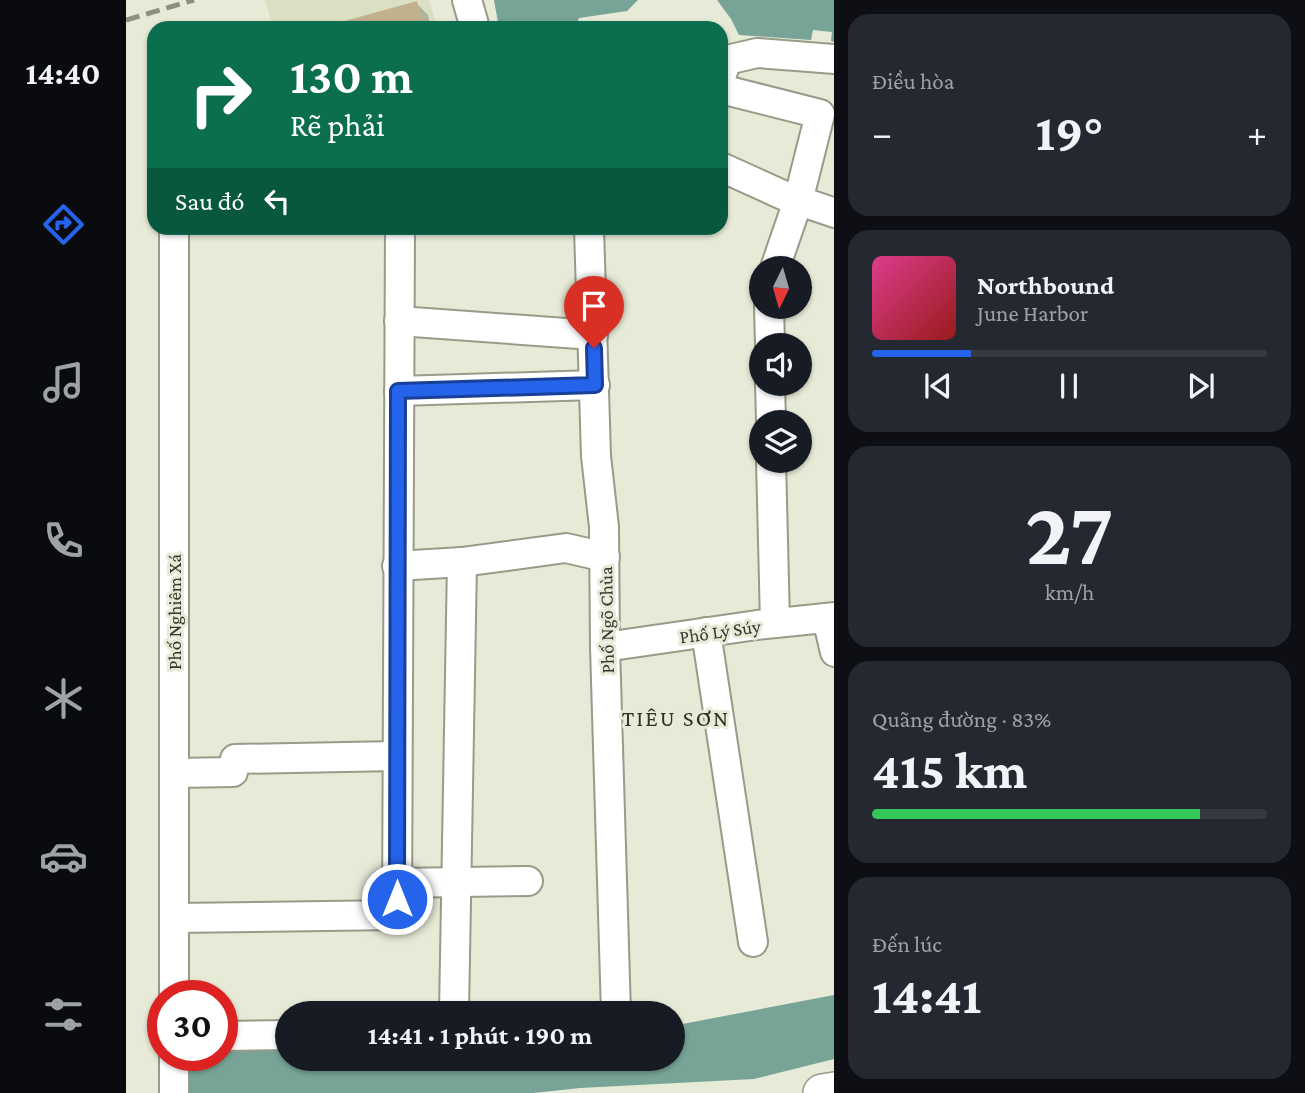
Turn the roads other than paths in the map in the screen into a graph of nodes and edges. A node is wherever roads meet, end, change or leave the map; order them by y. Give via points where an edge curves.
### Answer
1 (467, 0) edge
2 (473, 21) edge
3 (834, 59) edge
4 (728, 60) edge
5 (728, 91) edge
6 (728, 170) edge
7 (799, 201) junction
8 (834, 213) edge
9 (174, 235) edge
10 (400, 235) edge
11 (589, 235) edge
12 (779, 256) edge
13 (399, 321) junction
14 (593, 335) junction
15 (595, 385) junction
16 (398, 391) junction
17 (771, 473) edge
18 (605, 557) junction
19 (462, 562) junction
20 (397, 566) junction
21 (830, 617) edge
22 (775, 623) junction
23 (706, 632) junction
24 (606, 647) junction
25 (834, 652) edge
26 (397, 756) junction
27 (175, 773) junction
28 (528, 881) dead end
29 (457, 882) junction
30 (397, 883) junction
31 (175, 918) junction
32 (753, 942) dead end
33 (174, 980) edge
34 (454, 1001) edge
35 (616, 1001) edge
36 (275, 1035) edge
37 (238, 1037) edge
38 (174, 1071) edge
39 (834, 1091) edge
40 (174, 1093) edge
41 (822, 1093) edge

1 - 2 street
3 - 4 street via 749,53
5 - 7 street via 820,114
6 - 7 street
7 - 8 street
7 - 12 street
9 - 27 street, Phố Nghiêm Xá
10 - 13 street
11 - 14 street, Phố Ngõ Chùa
13 - 14 street
13 - 16 street
14 - 15 street, Phố Ngõ Chùa
15 - 16 street
15 - 18 street, Phố Ngõ Chùa
16 - 20 street
17 - 22 street
18 - 19 street via 566,548
18 - 24 street, Phố Ngõ Chùa
19 - 20 street
19 - 29 street
20 - 26 street
21 - 22 street, Phố Lý Súy
21 - 25 street
22 - 23 street, Phố Lý Súy
23 - 24 street, Phố Lý Súy
23 - 32 street
24 - 35 street, Phố Ngõ Chùa
26 - 27 street via 234,759 233,772
26 - 30 street
27 - 31 street, Phố Nghiêm Xá
28 - 29 street
29 - 30 street
29 - 34 street
30 - 31 street via 397,915
31 - 33 street, Phố Nghiêm Xá
36 - 37 street
38 - 40 street
39 - 41 street

